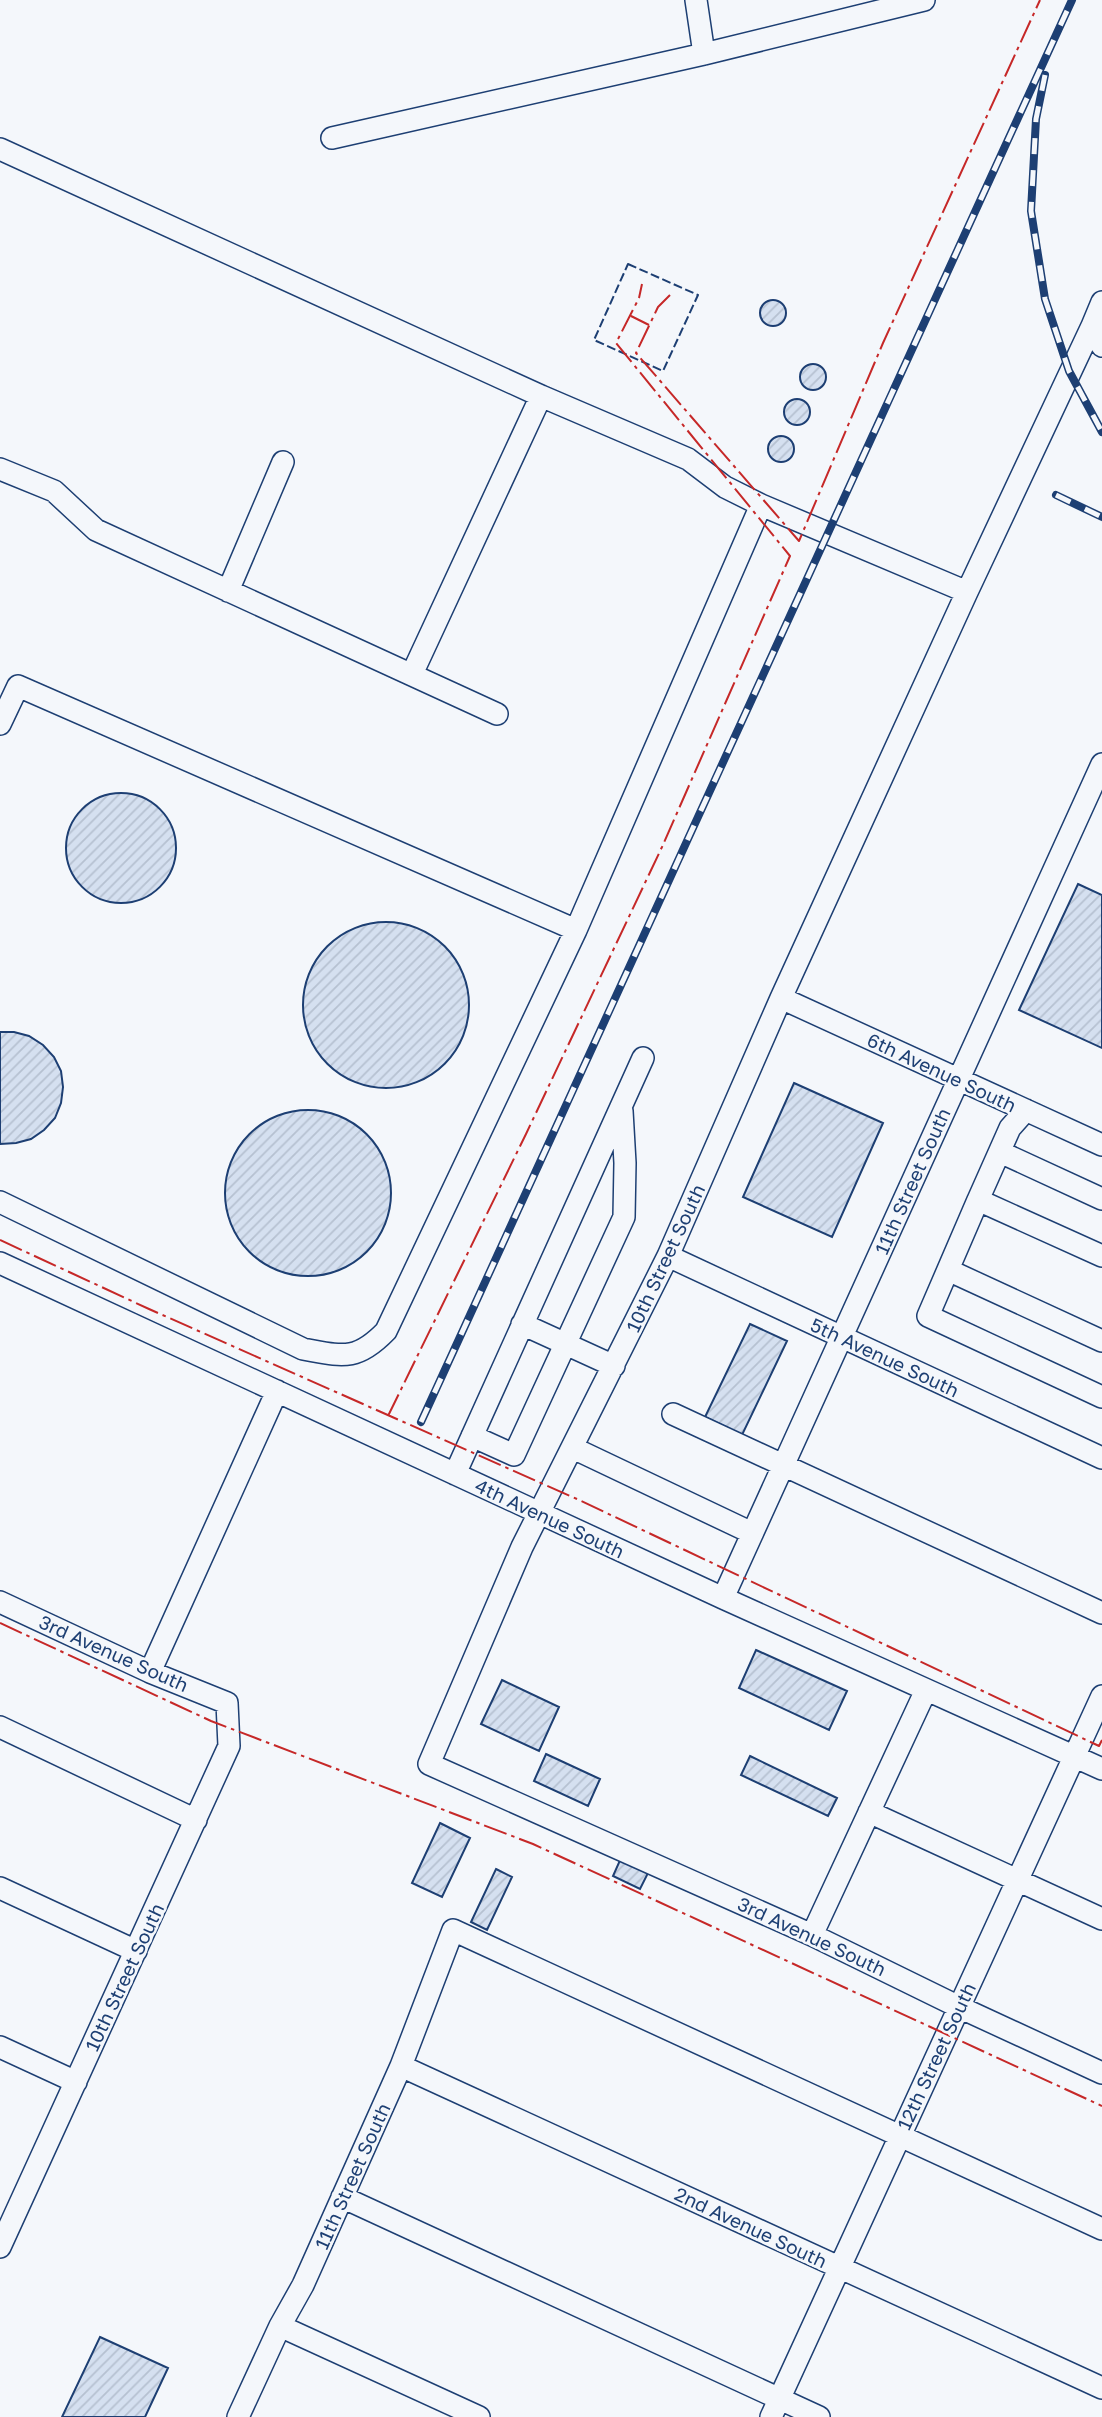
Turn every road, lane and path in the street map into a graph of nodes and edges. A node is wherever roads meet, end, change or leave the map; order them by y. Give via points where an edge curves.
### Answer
1 (696, 0) edge
2 (925, 0) edge
3 (704, 54) junction
4 (332, 138) dead end
5 (0, 149) edge
6 (1102, 302) edge
7 (1092, 326) junction
8 (1102, 346) edge
9 (541, 396) junction
10 (283, 462) dead end
11 (0, 469) edge
12 (761, 505) junction
13 (228, 591) junction
14 (967, 592) junction
15 (412, 674) junction
16 (497, 714) dead end
17 (0, 724) edge
18 (1102, 764) edge
19 (576, 930) junction
20 (781, 998) junction
21 (643, 1058) dead end
22 (959, 1079) junction
23 (621, 1105) junction
24 (1026, 1110) junction
25 (1102, 1145) edge
26 (1000, 1152) junction
27 (1102, 1199) edge
28 (978, 1200) junction
29 (0, 1202) edge
30 (668, 1256) junction
31 (1102, 1256) edge
32 (1, 1268) edge
33 (948, 1270) junction
34 (522, 1324) junction
35 (841, 1337) junction
36 (1102, 1341) edge
37 (565, 1343) junction
38 (614, 1366) junction
39 (277, 1391) junction
40 (1102, 1398) edge
41 (673, 1415) dead end
42 (472, 1436) junction
43 (573, 1448) junction
44 (1102, 1458) edge
45 (783, 1465) junction
46 (455, 1474) junction
47 (541, 1513) junction
48 (752, 1532) junction
49 (723, 1598) junction
50 (0, 1602) edge
51 (1102, 1613) edge
52 (150, 1672) junction
53 (926, 1689) junction
54 (1102, 1696) edge
55 (228, 1703) joint
56 (0, 1727) edge
57 (1074, 1756) junction
58 (1102, 1769) edge
59 (869, 1812) junction
60 (196, 1820) junction
61 (1017, 1880) junction
62 (0, 1888) edge
63 (1102, 1919) edge
64 (812, 1935) junction
65 (136, 1951) junction
66 (959, 2007) junction
67 (0, 2047) edge
68 (401, 2066) junction
69 (1102, 2073) edge
70 (76, 2082) junction
71 (900, 2136) junction
72 (342, 2197) junction
73 (9, 2203) edge
74 (1102, 2229) edge
75 (0, 2247) edge
76 (840, 2268) junction
77 (280, 2326) junction
78 (1102, 2388) edge
79 (776, 2408) edge
80 (238, 2417) edge
81 (479, 2417) edge
82 (819, 2417) edge

1 - 3 street
2 - 3 street
3 - 4 street
5 - 9 street
6 - 7 street, 10th Street South
7 - 8 street
7 - 14 street, 10th Street South
9 - 12 street via 688,459 725,487
9 - 15 street
10 - 13 street
11 - 13 street via 54,491 96,530
12 - 14 street
12 - 19 street
13 - 15 street
14 - 20 street, 10th Street South
15 - 16 street
17 - 19 street via 18,686
18 - 22 street, 11th Street South
19 - 29 street via 386,1331 376,1342 346,1356 303,1349
20 - 22 street, 6th Avenue South
20 - 30 street, 10th Street South
21 - 23 street
22 - 24 street, 6th Avenue South
22 - 35 street, 11th Street South
23 - 34 street
23 - 37 street via 624,1217
24 - 25 street, 6th Avenue South
24 - 26 street via 1010,1128
26 - 27 street
26 - 28 street
28 - 31 street
28 - 33 street
30 - 35 street, 5th Avenue South
30 - 38 street, 10th Street South
32 - 39 street, 4th Avenue South
33 - 36 street
33 - 40 street via 928,1316
34 - 37 street
34 - 42 street
35 - 44 street, 5th Avenue South
35 - 45 street, 11th Street South
37 - 38 street
37 - 42 street via 514,1455
38 - 43 street, 10th Street South
39 - 46 street, 4th Avenue South
39 - 52 street
41 - 45 street
42 - 46 street
43 - 47 street, 10th Street South
43 - 48 street
45 - 48 street, 11th Street South
45 - 51 street
46 - 47 street, 4th Avenue South
47 - 49 street, 4th Avenue South
47 - 64 street, 3rd Avenue South via 429,1764
48 - 49 street, 11th Street South
49 - 53 street, 4th Avenue South
50 - 52 street, 3rd Avenue South
52 - 55 street, 3rd Avenue South
53 - 57 street, 4th Avenue South
53 - 59 street
54 - 57 street, 12th Street South
55 - 60 street, 10th Street South via 229,1746
56 - 60 street
57 - 58 street, 4th Avenue South
57 - 61 street, 12th Street South
59 - 61 street
59 - 64 street
60 - 65 street, 10th Street South
61 - 63 street
61 - 66 street, 12th Street South
62 - 65 street
64 - 66 street, 3rd Avenue South
65 - 70 street, 10th Street South
66 - 69 street, 3rd Avenue South
66 - 71 street, 12th Street South
67 - 70 street
68 - 71 street, 11th Street South via 453,1930
68 - 72 street, 11th Street South
68 - 76 street, 2nd Avenue South
70 - 73 street, 10th Street South
71 - 74 street
71 - 76 street, 12th Street South
72 - 77 street, 11th Street South
72 - 79 street
73 - 75 street, 10th Street South
76 - 78 street, 2nd Avenue South
76 - 79 street, 12th Street South
77 - 80 street, 11th Street South
77 - 81 street
79 - 82 street

